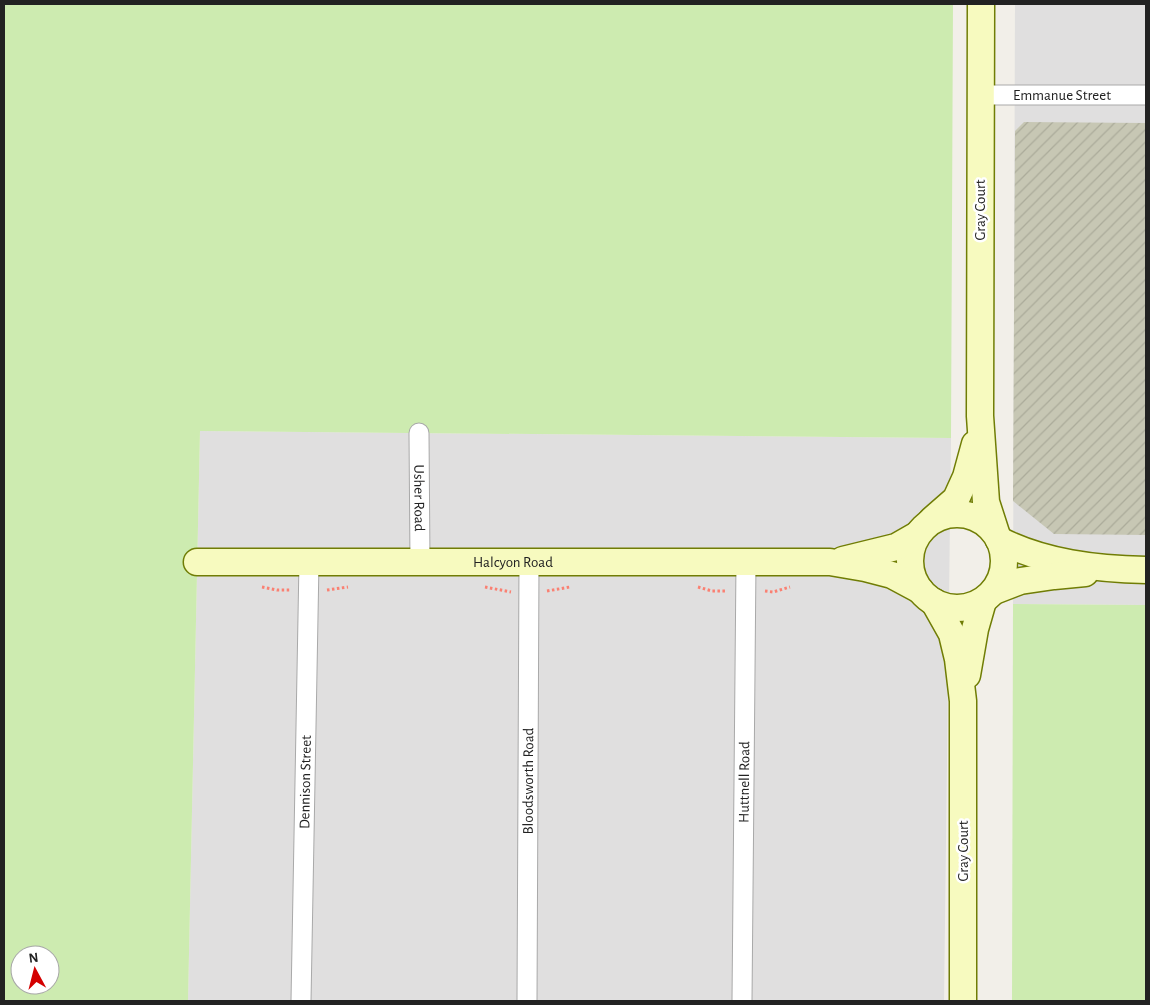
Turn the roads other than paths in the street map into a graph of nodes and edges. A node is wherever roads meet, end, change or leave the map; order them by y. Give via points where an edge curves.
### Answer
1 (981, 4) edge
2 (980, 95) junction
3 (1146, 95) edge
4 (980, 416) junction
5 (419, 433) dead end
6 (923, 529) junction
7 (998, 537) junction
8 (197, 562) dead end
9 (309, 562) junction
10 (420, 562) junction
11 (529, 562) junction
12 (746, 562) junction
13 (830, 562) junction
14 (1138, 570) edge
15 (927, 596) junction
16 (988, 596) junction
17 (963, 701) junction
18 (301, 1001) edge
19 (528, 1001) edge
20 (742, 1001) edge
21 (963, 1001) edge

1 - 2 street, Gray Court
2 - 3 street, Emmanue Street
2 - 4 street, Gray Court
4 - 6 street via 974,452 956,499
4 - 7 street via 986,502
5 - 10 street, Usher Road
6 - 7 street via 942,516 957,513 986,523
6 - 13 street via 896,547
6 - 15 street via 910,550 910,567 915,582
7 - 14 street via 1034,554 1081,565
7 - 16 street via 1005,562 1002,577
8 - 9 street, Halcyon Road
9 - 10 street, Halcyon Road
9 - 18 street, Dennison Street
10 - 11 street, Halcyon Road
11 - 12 street, Halcyon Road
11 - 19 street, Bloodsworth Road
12 - 13 street, Halcyon Road
12 - 20 street, Huttnell Road
13 - 15 street via 892,575
14 - 16 street via 1054,576 1020,582
15 - 16 street via 953,608 968,607
15 - 17 street via 952,634
16 - 17 street via 969,656
17 - 21 street, Gray Court

